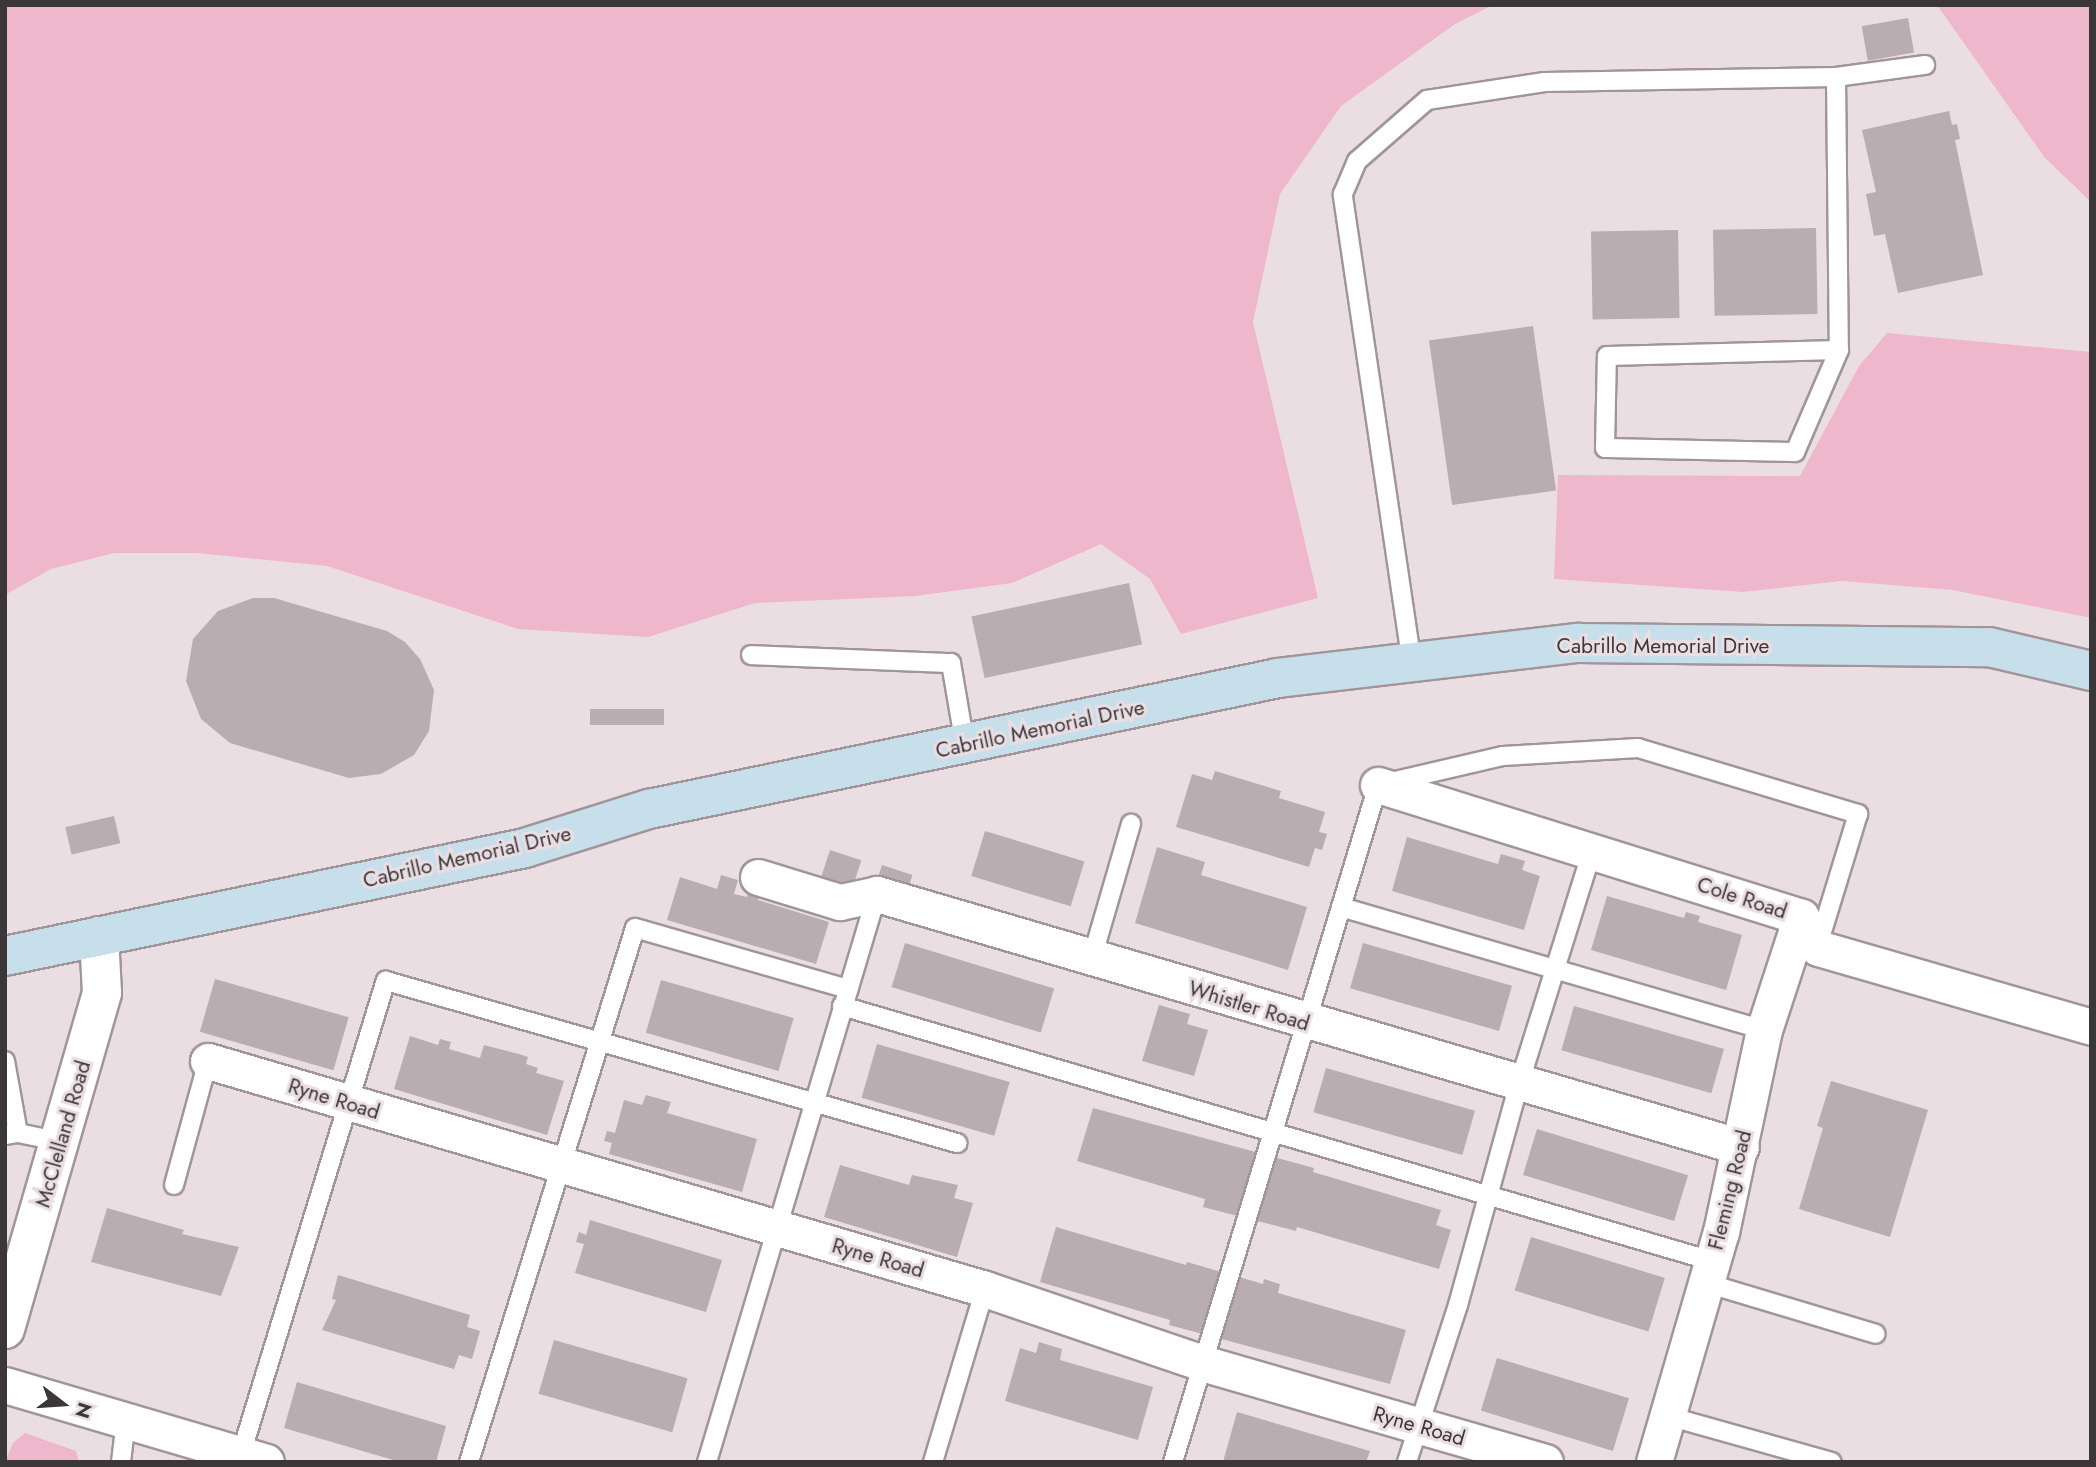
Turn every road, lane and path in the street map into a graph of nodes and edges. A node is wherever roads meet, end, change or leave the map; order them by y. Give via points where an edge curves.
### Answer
1 (1925, 65) dead end
2 (1836, 77) junction
3 (1839, 350) junction
4 (751, 655) dead end
5 (1412, 664) junction
6 (2091, 671) edge
7 (965, 745) junction
8 (1378, 785) junction
9 (1131, 824) dead end
10 (1592, 850) junction
11 (758, 877) dead end
12 (877, 894) junction
13 (1341, 907) junction
14 (1801, 917) junction
15 (99, 936) junction
16 (1818, 948) junction
17 (5, 956) edge
18 (1091, 958) junction
19 (1555, 970) junction
20 (845, 997) junction
21 (1306, 1023) junction
22 (2091, 1027) edge
23 (1764, 1030) junction
24 (599, 1043) junction
25 (5, 1061) edge
26 (208, 1061) joint
27 (1519, 1084) junction
28 (814, 1102) junction
29 (349, 1103) junction
30 (1273, 1133) junction
31 (12, 1134) edge
32 (62, 1142) junction
33 (957, 1143) dead end
34 (1741, 1147) junction
35 (562, 1167) junction
36 (174, 1185) dead end
37 (1487, 1196) junction
38 (776, 1230) junction
39 (1709, 1272) junction
40 (985, 1289) junction
41 (5, 1329) edge
42 (1876, 1334) dead end
43 (1202, 1363) junction
44 (5, 1385) edge
45 (1668, 1416) junction
46 (126, 1420) junction
47 (1417, 1425) junction
48 (254, 1458) edge
49 (121, 1462) edge
50 (469, 1462) edge
51 (707, 1462) edge
52 (933, 1462) edge
53 (1173, 1462) edge
54 (1407, 1462) edge
55 (1545, 1462) edge
56 (1654, 1462) edge
57 (1832, 1462) edge

1 - 2 lane
2 - 3 lane
2 - 5 lane via 1545,82 1427,100 1357,161 1343,194
3 - 3 lane via 1795,452 1605,448 1607,356
4 - 7 lane via 951,663
5 - 6 main road, Cabrillo Memorial Drive via 1578,643 1989,647
5 - 7 main road, Cabrillo Memorial Drive via 1278,678
7 - 15 main road, Cabrillo Memorial Drive via 649,809 525,848
8 - 10 street, Cole Road
8 - 13 lane
8 - 16 lane via 1503,756 1638,748 1858,814
9 - 18 lane
10 - 14 street, Cole Road
10 - 19 lane
11 - 12 street, Whistler Road via 840,902
12 - 18 street, Whistler Road
12 - 20 lane
13 - 19 lane
13 - 21 lane
14 - 16 street, Cole Road
14 - 23 street, Fleming Road
15 - 17 main road, Cabrillo Memorial Drive
15 - 32 street, McClelland Road via 102,993
16 - 22 street
18 - 21 street, Whistler Road
19 - 23 lane
19 - 27 lane
20 - 24 lane via 635,928
20 - 28 lane
20 - 30 lane
21 - 27 street, Whistler Road
21 - 30 lane
23 - 34 street, Fleming Road
24 - 28 lane
24 - 29 lane via 386,981
24 - 35 lane
25 - 31 lane
26 - 29 street, Ryne Road
26 - 36 lane
27 - 34 street, Whistler Road
27 - 37 lane
28 - 33 lane
28 - 38 lane
29 - 35 street, Ryne Road
29 - 48 lane
30 - 37 lane
30 - 43 lane
31 - 32 lane
32 - 41 street, McClelland Road
34 - 39 street, Fleming Road
35 - 38 street, Ryne Road
35 - 50 lane
37 - 39 lane
37 - 47 lane via 1458,1305
38 - 40 street, Ryne Road
38 - 51 lane
39 - 42 lane
39 - 45 street, Fleming Road
40 - 43 street, Ryne Road
40 - 52 lane
43 - 47 street, Ryne Road
43 - 53 lane
44 - 46 street
45 - 56 street, Fleming Road
45 - 57 lane
46 - 48 street
46 - 49 lane
47 - 54 lane
47 - 55 street, Ryne Road

